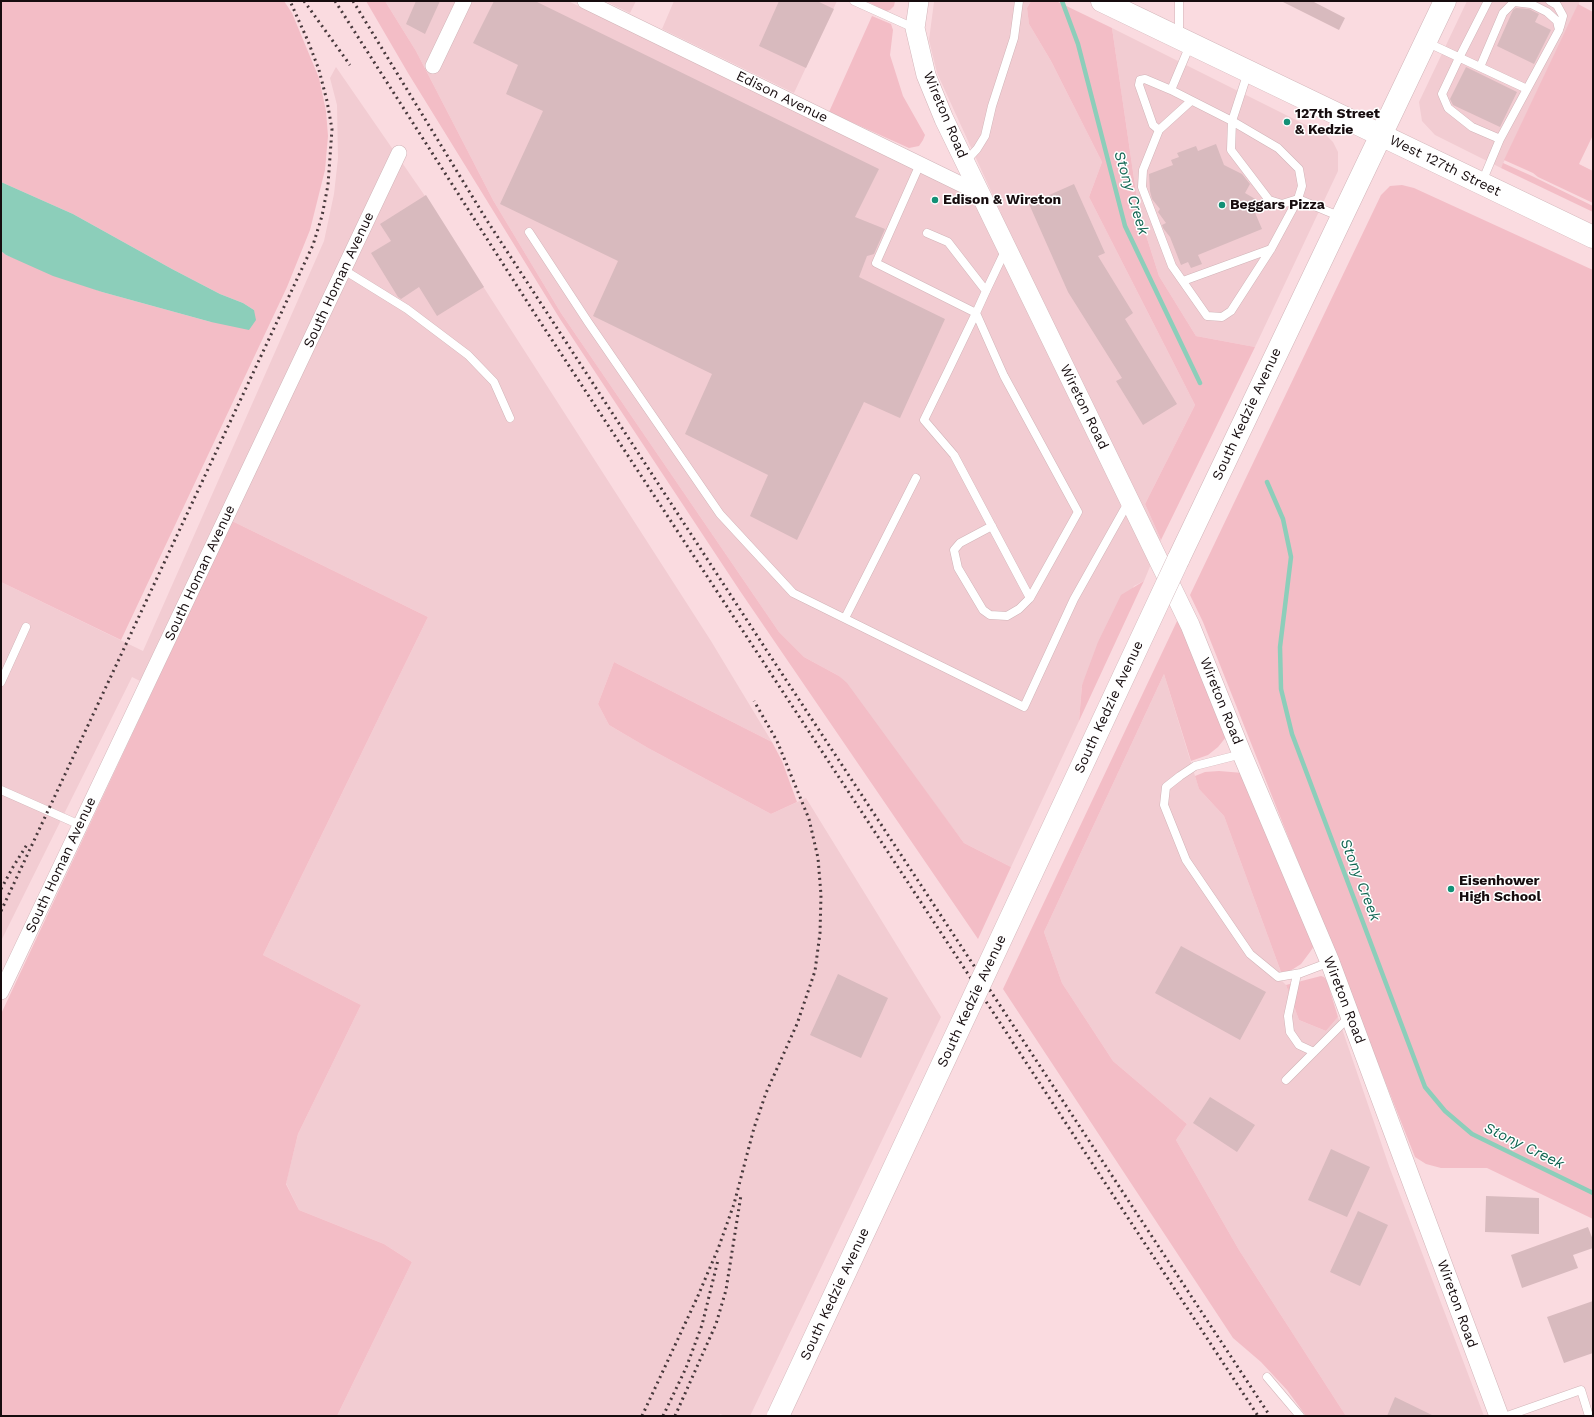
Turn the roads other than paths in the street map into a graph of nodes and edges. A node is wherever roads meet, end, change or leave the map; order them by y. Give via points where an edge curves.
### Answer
1 (464, 1) edge
2 (585, 1) edge
3 (854, 1) edge
4 (919, 1) edge
5 (1019, 1) edge
6 (1102, 1) edge
7 (1179, 1) edge
8 (1445, 1) edge
9 (1488, 1) edge
10 (1550, 1) edge
11 (915, 28) junction
12 (1559, 30) junction
13 (1185, 41) junction
14 (1426, 42) junction
15 (1459, 58) junction
16 (433, 66) dead end
17 (1480, 67) junction
18 (1248, 72) junction
19 (1526, 89) junction
20 (1171, 90) junction
21 (1191, 101) junction
22 (1232, 120) junction
23 (1159, 130) junction
24 (1382, 136) junction
25 (1500, 139) junction
26 (399, 153) dead end
27 (965, 162) junction
28 (920, 164) junction
29 (1481, 184) junction
30 (980, 193) junction
31 (1298, 199) junction
32 (1341, 217) junction
33 (529, 232) dead end
34 (927, 233) dead end
35 (1593, 237) edge
36 (1007, 248) junction
37 (1271, 249) junction
38 (344, 270) junction
39 (1183, 281) junction
40 (986, 291) junction
41 (976, 313) junction
42 (510, 418) dead end
43 (916, 478) dead end
44 (1130, 500) junction
45 (992, 526) junction
46 (1030, 598) junction
47 (844, 618) junction
48 (26, 627) dead end
49 (1, 682) edge
50 (1242, 754) junction
51 (1, 790) edge
52 (80, 825) junction
53 (1330, 962) junction
54 (1297, 974) junction
55 (1, 992) edge
56 (1350, 1016) junction
57 (1314, 1052) junction
58 (1286, 1080) dead end
59 (1267, 1377) dead end
60 (778, 1416) edge
61 (1300, 1416) edge
62 (1499, 1416) edge
63 (1507, 1416) edge
64 (1589, 1416) edge

1 - 16 street
2 - 28 street, Edison Avenue
3 - 11 lane
4 - 11 street, Wireton Road
5 - 27 lane via 1014,38 996,91 986,136
6 - 13 main road, West 127th Street
7 - 13 lane
8 - 14 main road, South Kedzie Avenue
9 - 15 lane
10 - 12 lane via 1557,5 1563,16
11 - 27 street, Wireton Road via 926,75
12 - 17 lane via 1557,21 1547,12 1531,4 1514,2 1504,12
12 - 19 lane
13 - 18 main road, West 127th Street
13 - 20 lane
14 - 15 lane
14 - 24 main road, South Kedzie Avenue
15 - 17 lane
15 - 25 lane via 1442,94 1448,108 1472,127
17 - 19 lane
18 - 22 lane
18 - 24 main road, West 127th Street
19 - 25 lane
20 - 21 lane
20 - 23 lane via 1145,79 1140,80 1138,85 1153,125
21 - 22 lane
21 - 23 lane
22 - 31 lane via 1278,148 1298,169 1302,186
22 - 31 lane via 1231,150 1269,200 1282,204
23 - 39 lane via 1143,170 1142,187 1172,266
24 - 29 main road, West 127th Street
24 - 32 main road, South Kedzie Avenue
25 - 29 lane
26 - 38 street, South Homan Avenue
27 - 30 street, Wireton Road
28 - 30 street, Edison Avenue
28 - 41 lane via 876,263
29 - 35 main road, West 127th Street
30 - 36 street, Wireton Road
31 - 32 lane
31 - 37 lane
32 - 60 main road, South Kedzie Avenue, bridge
33 - 47 lane via 720,514 793,593
34 - 40 lane via 948,242
36 - 40 lane
36 - 44 street, Wireton Road
37 - 39 lane
37 - 39 lane via 1231,311 1222,317 1207,316
38 - 42 lane via 407,309 468,355 494,382
38 - 52 street, South Homan Avenue
40 - 41 lane
41 - 45 lane via 924,420 954,455
41 - 46 lane via 1004,376 1078,512
43 - 47 lane
44 - 47 lane via 1074,599 1024,707
44 - 50 street, Wireton Road via 1190,624
45 - 46 lane
45 - 46 lane via 960,543 954,550 958,568 984,610 990,614 1007,616
48 - 49 lane
50 - 53 street, Wireton Road
50 - 54 lane via 1195,766 1166,787 1164,805 1186,860 1250,954 1278,977
51 - 52 lane
52 - 55 street, South Homan Avenue
53 - 54 lane
53 - 56 street, Wireton Road
54 - 57 lane via 1288,1016 1290,1032 1299,1045
56 - 57 lane
56 - 62 street, Wireton Road
57 - 58 lane
59 - 61 lane
63 - 64 lane via 1581,1390

